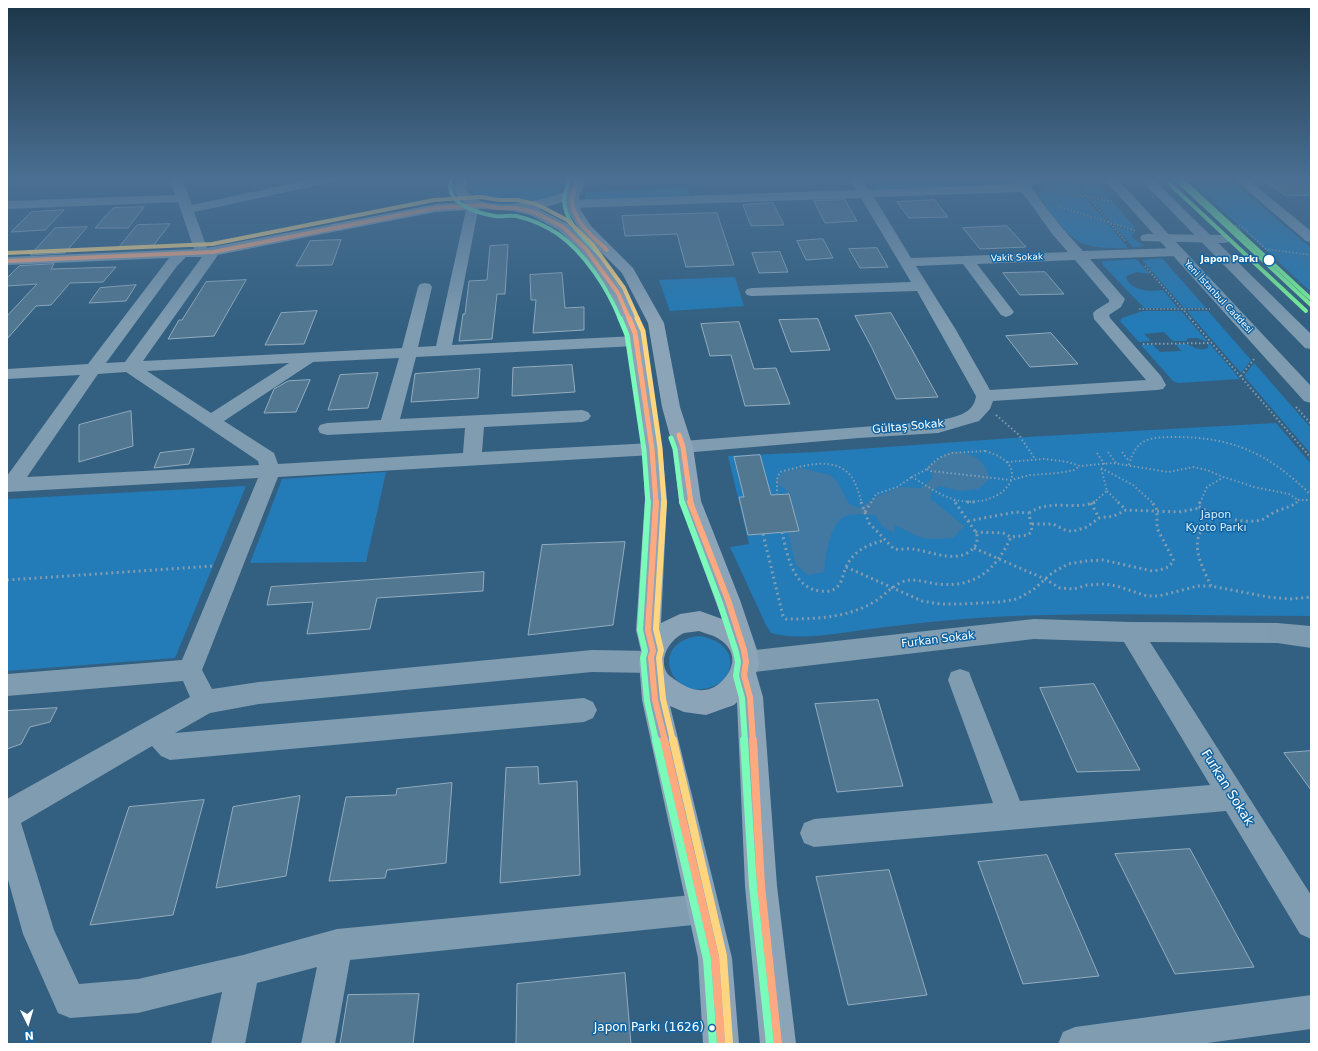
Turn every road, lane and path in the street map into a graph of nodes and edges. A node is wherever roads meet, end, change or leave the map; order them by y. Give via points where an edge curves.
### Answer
1 (197, 227) edge
2 (338, 227) edge
3 (472, 227) edge
4 (563, 227) edge
5 (586, 227) edge
6 (885, 227) edge
7 (1057, 227) edge
8 (1113, 227) edge
9 (1119, 227) edge
10 (1154, 227) edge
11 (1194, 227) edge
12 (1237, 227) edge
13 (1242, 227) edge
14 (1299, 227) edge
15 (1242, 231) dead end
16 (1142, 235) joint
17 (1311, 238) edge
18 (1224, 239) dead end
19 (1128, 244) dead end
20 (208, 252) junction
21 (1177, 252) junction
22 (181, 254) junction
23 (1311, 255) edge
24 (1078, 256) junction
25 (967, 260) junction
26 (7, 261) edge
27 (906, 262) junction
28 (1142, 262) dead end
29 (920, 286) junction
30 (424, 288) dead end
31 (752, 292) dead end
32 (1139, 309) dead end
33 (1183, 309) junction
34 (1214, 309) dead end
35 (1006, 312) dead end
36 (636, 342) junction
37 (1212, 343) junction
38 (1138, 344) dead end
39 (1311, 344) edge
40 (443, 351) junction
41 (409, 352) junction
42 (309, 357) junction
43 (1256, 357) dead end
44 (130, 367) junction
45 (92, 370) junction
46 (7, 374) edge
47 (1241, 376) junction
48 (1311, 397) edge
49 (985, 400) junction
50 (582, 416) dead end
51 (211, 421) junction
52 (476, 421) junction
53 (389, 425) junction
54 (327, 429) dead end
55 (683, 447) junction
56 (652, 449) junction
57 (1108, 452) dead end
58 (1122, 452) dead end
59 (1097, 453) dead end
60 (1311, 458) edge
61 (472, 459) junction
62 (1035, 459) junction
63 (1130, 461) junction
64 (1007, 462) junction
65 (1117, 463) junction
66 (1105, 465) junction
67 (1129, 465) junction
68 (1080, 466) junction
69 (1101, 466) junction
70 (928, 469) junction
71 (271, 471) junction
72 (912, 477) junction
73 (1224, 477) junction
74 (1011, 480) junction
75 (9, 485) edge
76 (1107, 491) junction
77 (777, 495) dead end
78 (1311, 495) edge
79 (954, 500) junction
80 (1298, 500) junction
81 (1311, 500) edge
82 (1092, 503) junction
83 (1201, 508) junction
84 (1126, 510) junction
85 (1157, 511) junction
86 (865, 512) junction
87 (1029, 513) junction
88 (1218, 515) junction
89 (1099, 518) junction
90 (968, 521) junction
91 (1032, 524) junction
92 (782, 532) dead end
93 (975, 532) junction
94 (763, 534) dead end
95 (1011, 537) junction
96 (885, 540) junction
97 (974, 548) junction
98 (1000, 559) junction
99 (233, 565) junction
100 (846, 567) junction
101 (1045, 579) junction
102 (7, 580) edge
103 (1211, 586) junction
104 (892, 589) junction
105 (1311, 597) edge
106 (1131, 632) junction
107 (1311, 632) edge
108 (1276, 634) junction
109 (1311, 637) edge
110 (652, 661) junction
111 (745, 662) junction
112 (190, 670) junction
113 (960, 680) dead end
114 (7, 685) edge
115 (205, 702) junction
116 (584, 710) dead end
117 (155, 730) junction
118 (1233, 797) junction
119 (7, 815) edge
120 (1012, 816) junction
121 (7, 824) edge
122 (814, 833) dead end
123 (703, 909) junction
124 (1311, 923) edge
125 (337, 945) junction
126 (243, 971) junction
127 (1311, 1012) edge
128 (228, 1044) edge
129 (318, 1044) edge
130 (721, 1044) edge
131 (778, 1044) edge
132 (1075, 1044) edge

1 - 20 street
2 - 20 street
3 - 40 street
4 - 36 main road via 586,248 618,292 635,333
5 - 55 main road via 628,271 656,323 671,407
6 - 27 street
7 - 24 street
8 - 19 path
9 - 16 path
10 - 21 highway, Yeni İstanbul Caddesi
11 - 39 highway
12 - 15 path
13 - 23 path via 1266,249
14 - 17 street
16 - 18 street
20 - 22 street
20 - 44 street
21 - 24 street, Vakit Sokak
21 - 48 highway, Yeni İstanbul Caddesi
22 - 26 street
22 - 45 street
24 - 25 street, Vakit Sokak
24 - 49 street via 1117,299 1116,304 1101,313 1102,319 1156,380 1157,385
25 - 27 street, Vakit Sokak
25 - 35 street
27 - 29 street
28 - 33 path
29 - 31 street
29 - 49 street via 948,330
30 - 41 street
32 - 33 path
33 - 34 path
33 - 37 path
36 - 40 street
36 - 56 main road
37 - 38 path
37 - 47 path
40 - 41 street
41 - 42 street
41 - 53 street
42 - 44 street
42 - 51 street
43 - 47 path
44 - 45 street
44 - 51 street
45 - 46 street
45 - 75 street
47 - 60 path
49 - 55 street, Gültaş Sokak via 973,417 938,427
49 - 62 path via 1019,435
50 - 52 street
51 - 71 street via 268,458
52 - 53 street
52 - 61 street
53 - 54 street
55 - 111 main road via 690,501 728,600
56 - 61 street
56 - 110 main road via 656,499 648,630
57 - 65 path
58 - 63 path
59 - 66 path
61 - 71 street
62 - 64 path
62 - 68 path via 1068,462
63 - 67 path
63 - 78 path via 1131,452 1138,444 1149,438 1194,437 1220,440 1261,456
64 - 70 path via 995,453 964,452 943,456
64 - 74 path via 1011,470
65 - 66 path
65 - 67 path
66 - 69 path
67 - 73 path via 1168,472 1191,466 1199,467
68 - 69 path
68 - 74 path via 1074,470
69 - 76 path
69 - 85 path via 1142,492 1152,501
70 - 72 path
70 - 74 path
71 - 75 street
71 - 99 street
72 - 79 path
72 - 86 path via 897,487 876,494
73 - 80 path via 1254,487 1289,494
73 - 83 path via 1207,487 1198,502
74 - 79 path via 1002,494 992,499 968,502
76 - 82 path
76 - 84 path
77 - 86 path via 777,479 780,472 818,463 836,464 849,474
79 - 90 path
80 - 81 path
80 - 88 path via 1289,508 1259,520
82 - 87 path via 1052,505
82 - 89 path
83 - 85 path via 1179,512
83 - 88 path
84 - 85 path
84 - 89 path via 1114,516
85 - 101 path via 1156,527 1170,549 1174,561 1170,566 1152,571 1139,570 1111,561 1076,562 1051,571
86 - 96 path via 873,529
87 - 90 path via 1016,512
87 - 91 path
88 - 103 path via 1200,532 1198,540 1202,565
89 - 91 path via 1087,527 1074,531 1067,531 1053,524
90 - 93 path
91 - 95 path via 1032,531 1028,535
92 - 100 path via 794,572 802,584 810,589 831,591 838,588
93 - 95 path via 1003,533
93 - 97 path via 977,543
94 - 104 path via 783,616 786,619 838,616 872,604
95 - 98 path
96 - 97 path via 894,549 912,549 946,557 968,553
96 - 100 path via 858,550 852,555
97 - 98 path
98 - 101 path
98 - 104 path via 976,580 957,585 908,580
99 - 102 path
99 - 112 street
100 - 104 path
101 - 103 path via 1060,588 1074,589 1104,584 1147,596 1172,594 1198,586
101 - 104 path via 1017,599 990,603 956,605 925,602
103 - 105 path via 1268,597
106 - 108 street, Furkan Sokak
106 - 111 street, Furkan Sokak via 1034,629
106 - 118 street, Furkan Sokak
107 - 108 highway
108 - 109 highway
110 - 111 main road via 655,644 663,634 686,622 700,621 727,630 737,639
110 - 111 main road via 658,682 668,693 682,700 697,703 713,702 727,696 738,686
110 - 115 street via 592,661 259,693
110 - 123 main road via 655,700
111 - 131 main road via 750,698 761,886
112 - 114 street
112 - 115 street
113 - 120 street
115 - 117 street
116 - 117 street via 170,748
117 - 119 street
118 - 120 street
118 - 124 street, Furkan Sokak
120 - 122 street
121 - 126 street via 39,934 70,1001 138,996
123 - 125 street
123 - 130 main road via 715,958
125 - 126 street
125 - 129 street
126 - 128 street
127 - 132 street

